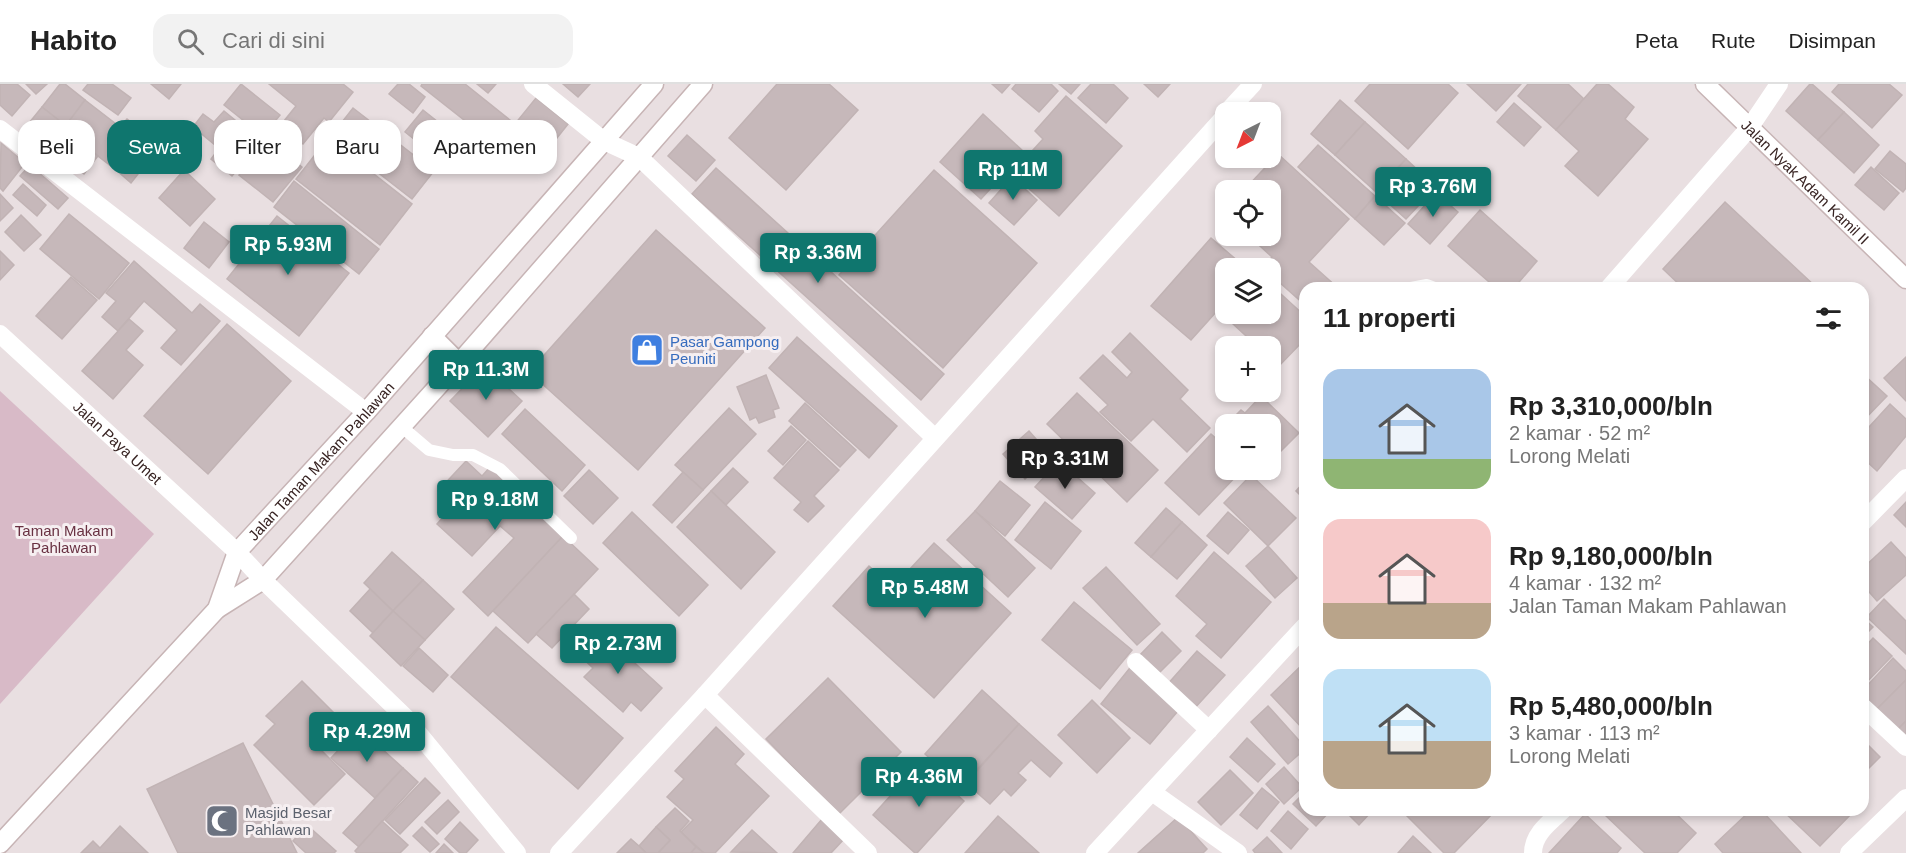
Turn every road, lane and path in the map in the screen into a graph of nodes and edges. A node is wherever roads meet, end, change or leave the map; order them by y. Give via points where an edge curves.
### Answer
1 (533, 84) edge
2 (654, 84) edge
3 (703, 84) edge
4 (1253, 84) edge
5 (1705, 84) edge
6 (1779, 84) edge
7 (1237, 102) edge
8 (1215, 126) edge
9 (1749, 127) junction
10 (0, 129) edge
11 (604, 141) junction
12 (639, 157) junction
13 (1906, 279) edge
14 (1614, 282) edge
15 (0, 334) edge
16 (432, 336) junction
17 (459, 363) junction
18 (366, 412) junction
19 (402, 427) junction
20 (935, 438) junction
21 (1906, 478) edge
22 (1869, 516) edge
23 (571, 538) dead end
24 (237, 552) junction
25 (263, 580) junction
26 (217, 609) junction
27 (1299, 632) edge
28 (1136, 662) dead end
29 (705, 695) junction
30 (1869, 713) edge
31 (1209, 730) junction
32 (1906, 747) edge
33 (1152, 792) junction
34 (1906, 798) edge
35 (1555, 816) edge
36 (0, 844) edge
37 (510, 851) edge
38 (559, 853) edge
39 (868, 853) edge
40 (1095, 853) edge
41 (1238, 853) edge
42 (1533, 853) edge
43 (1849, 853) edge

1 - 11 street
2 - 11 street, Jalan Taman Makam Pahlawan
3 - 12 street
4 - 7 street
5 - 9 street, Jalan Nyak Adam Kamil II
6 - 9 street
8 - 20 street
9 - 13 street, Jalan Nyak Adam Kamil II
9 - 14 street
10 - 18 street
11 - 12 street
11 - 16 street, Jalan Taman Makam Pahlawan
12 - 17 street
12 - 20 street
15 - 24 street, Jalan Paya Umet
16 - 17 street
16 - 18 street, Jalan Taman Makam Pahlawan
17 - 19 street
18 - 24 street, Jalan Taman Makam Pahlawan
19 - 23 lane via 429,450 473,455 500,469
19 - 25 street
20 - 29 street
21 - 22 street
24 - 25 street, Jalan Paya Umet
24 - 26 street, Jalan Taman Makam Pahlawan
25 - 26 street
25 - 37 street, Jalan Paya Umet via 405,717
26 - 36 street, Jalan Taman Makam Pahlawan
27 - 31 street
28 - 31 street
29 - 38 street
29 - 39 street
30 - 32 street
31 - 33 street
33 - 40 street
33 - 41 street
34 - 43 street
35 - 42 street via 1538,835

